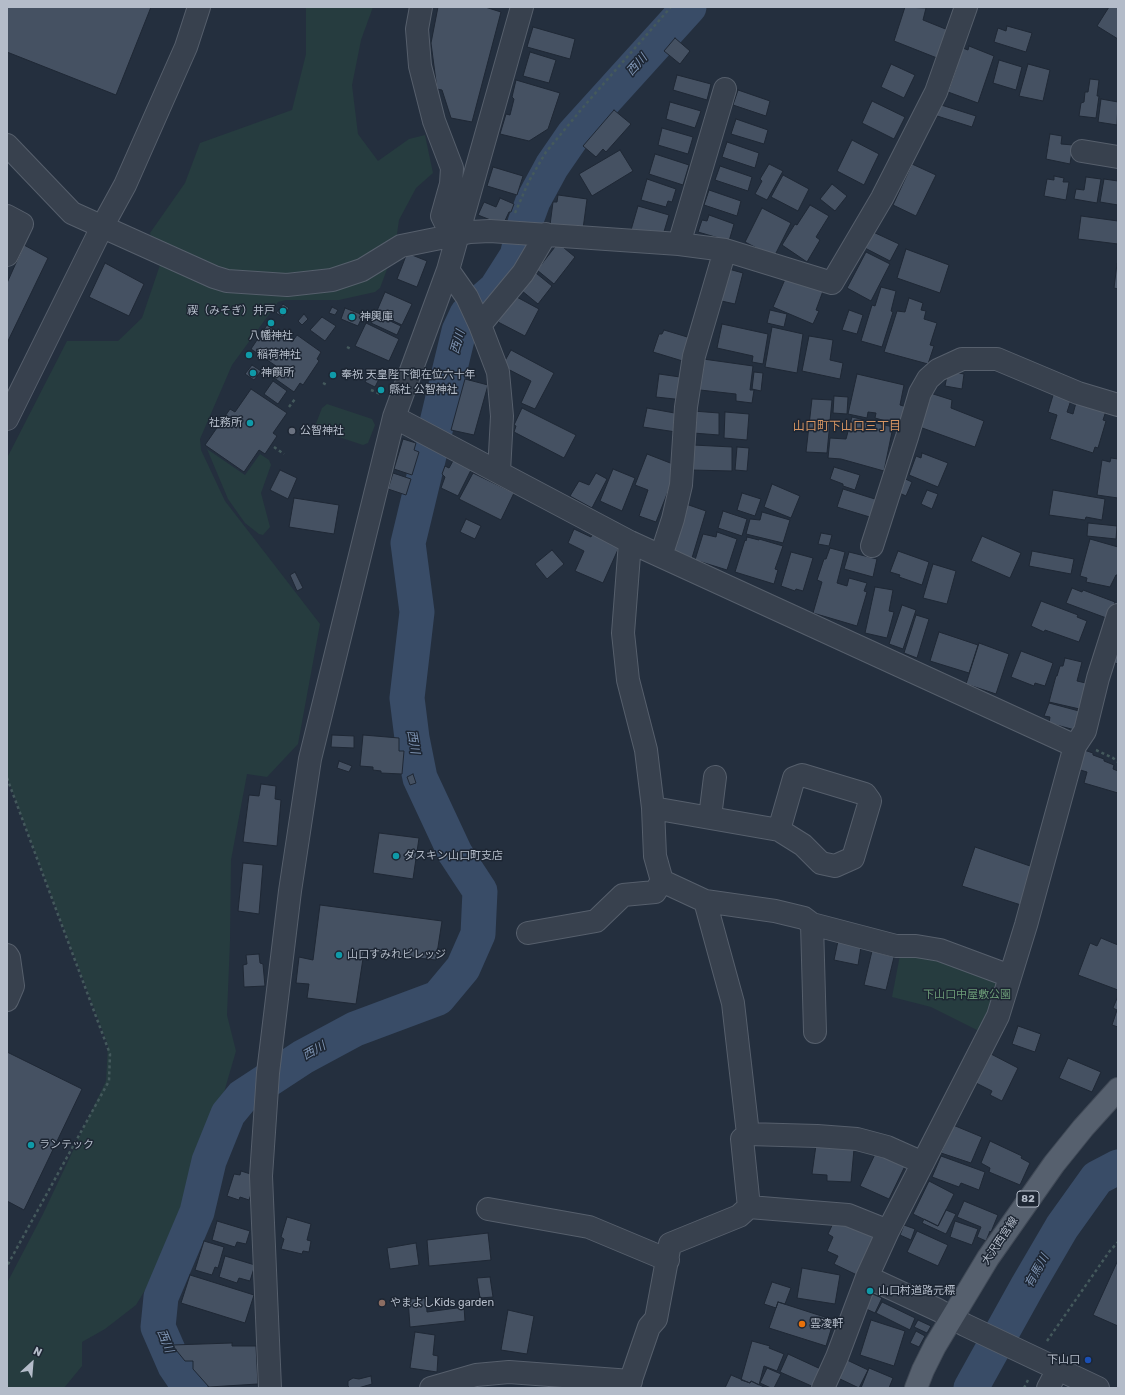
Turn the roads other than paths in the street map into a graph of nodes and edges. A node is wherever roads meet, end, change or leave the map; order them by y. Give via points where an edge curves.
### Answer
1 (199, 7) edge
2 (421, 7) edge
3 (522, 7) edge
4 (966, 7) edge
5 (725, 89) dead end
6 (7, 145) edge
7 (1082, 151) dead end
8 (1118, 157) edge
9 (7, 216) edge
10 (102, 227) junction
11 (542, 234) junction
12 (457, 235) junction
13 (679, 244) junction
14 (725, 250) junction
15 (7, 255) edge
16 (448, 270) junction
17 (475, 314) junction
18 (12, 396) edge
19 (1118, 405) edge
20 (394, 417) junction
21 (7, 419) edge
22 (499, 472) junction
23 (630, 542) junction
24 (872, 546) dead end
25 (661, 556) junction
26 (1118, 615) edge
27 (1075, 746) junction
28 (715, 777) dead end
29 (653, 808) junction
30 (710, 817) junction
31 (779, 830) junction
32 (662, 881) junction
33 (705, 901) junction
34 (812, 924) junction
35 (528, 933) dead end
36 (7, 955) edge
37 (1010, 976) junction
38 (7, 1000) edge
39 (814, 1032) dead end
40 (1118, 1089) edge
41 (748, 1134) junction
42 (923, 1163) junction
43 (749, 1206) junction
44 (488, 1209) dead end
45 (888, 1231) junction
46 (668, 1260) junction
47 (868, 1277) junction
48 (958, 1321) junction
49 (1058, 1369) junction
50 (629, 1384) edge
51 (270, 1388) edge
52 (432, 1388) edge
53 (823, 1388) edge
54 (916, 1388) edge
55 (1048, 1388) edge
56 (1098, 1388) edge

1 - 10 street via 186,47 125,185
2 - 12 street via 418,29 420,66 434,121 452,168 451,184 442,216 447,226
3 - 12 street
4 - 14 street via 936,92 882,198 832,283
5 - 13 street
6 - 10 street via 72,213
7 - 8 street
9 - 15 street via 22,224
10 - 12 street via 214,278 288,285 332,280 362,270 401,246
10 - 18 street
11 - 12 street via 490,231
11 - 13 street
11 - 17 street via 523,273
12 - 16 street
13 - 14 street
14 - 25 street via 694,356 686,407 681,485
16 - 17 street
16 - 20 street
17 - 22 street via 498,372 502,416
18 - 21 street
19 - 24 street via 1078,394 997,359 962,359 938,370 928,379 920,393
20 - 22 street
20 - 51 street via 310,759 290,891 268,1073 261,1176
22 - 23 street
23 - 25 street
23 - 29 street via 623,633 628,680 646,750
25 - 27 street
26 - 27 street via 1085,731
27 - 37 street
28 - 30 street
29 - 30 street
29 - 32 street via 655,856
30 - 31 street
31 - 31 street via 794,778 802,775 865,794 870,801 853,858 835,866 821,863 803,845
32 - 33 street
32 - 35 street via 655,892 623,894 596,921
33 - 34 street via 775,911 804,918
33 - 41 street via 733,1003
34 - 37 street via 896,946 940,950
34 - 39 street
36 - 38 street via 13,986
37 - 42 street via 998,1016
40 - 48 main road, 大沢西宮線 / 82 via 1083,1128 1026,1202 988,1258
41 - 42 street via 857,1139 888,1147
41 - 43 street via 742,1139
42 - 45 street
43 - 45 street via 848,1215
43 - 46 street via 738,1216 670,1244
44 - 46 street via 589,1227
45 - 47 street
46 - 50 street via 656,1319 649,1327
47 - 48 street
47 - 53 street
48 - 49 street via 1038,1350
48 - 54 main road, 大沢西宮線 / 82 via 935,1346
49 - 55 street
49 - 56 street
50 - 52 street via 509,1372 476,1375

